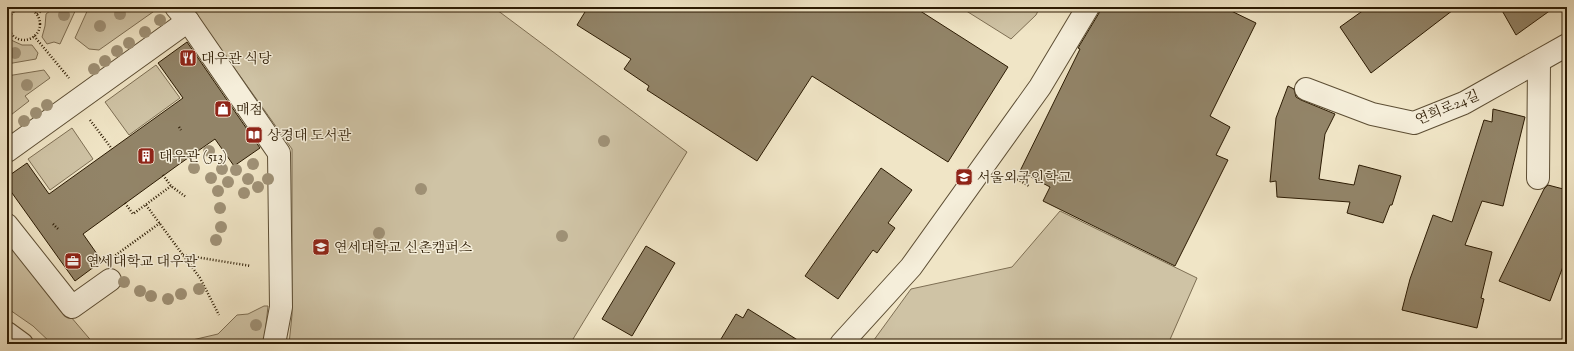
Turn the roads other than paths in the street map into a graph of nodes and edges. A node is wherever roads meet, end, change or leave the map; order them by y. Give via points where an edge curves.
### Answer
1 (1088, 7) edge
2 (182, 14) edge
3 (1567, 45) edge
4 (1539, 62) junction
5 (1306, 89) dead end
6 (7, 151) edge
7 (1538, 178) dead end
8 (7, 225) edge
9 (110, 280) dead end
10 (7, 333) edge
11 (22, 344) edge
12 (274, 344) edge
13 (840, 344) edge

1 - 13 street via 1040,87 925,248 911,267
2 - 6 street via 77,102
2 - 12 street via 279,153 281,307
3 - 4 street, 연희로24길
4 - 5 street, 연희로24길 via 1464,103 1414,124 1372,114
4 - 7 street
8 - 9 street via 72,307
10 - 11 street

